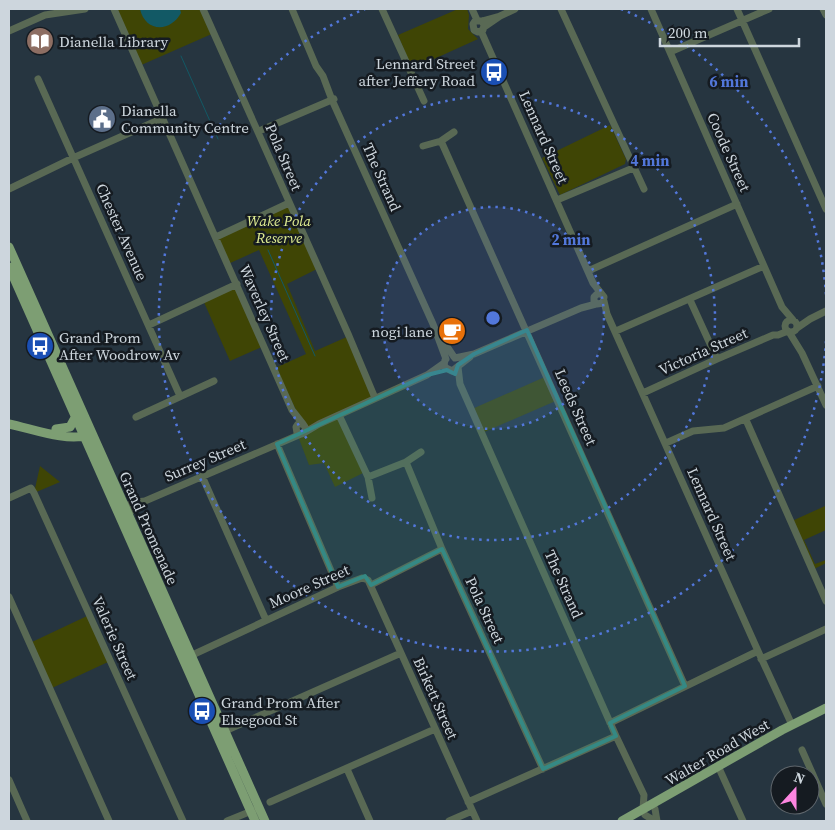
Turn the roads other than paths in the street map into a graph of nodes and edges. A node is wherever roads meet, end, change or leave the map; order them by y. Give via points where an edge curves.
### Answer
1 (85, 9) edge
2 (114, 9) edge
3 (203, 9) edge
4 (292, 9) edge
5 (296, 9) edge
6 (382, 9) edge
7 (472, 9) edge
8 (515, 9) edge
9 (561, 9) edge
10 (651, 9) edge
11 (737, 9) edge
12 (769, 9) edge
13 (823, 9) edge
14 (826, 15) edge
15 (742, 21) junction
16 (481, 25) junction
17 (9, 31) edge
18 (670, 52) junction
19 (38, 79) dead end
20 (334, 99) junction
21 (424, 102) dead end
22 (163, 118) junction
23 (258, 131) junction
24 (454, 132) dead end
25 (441, 141) junction
26 (423, 146) dead end
27 (73, 158) junction
28 (633, 168) junction
29 (10, 188) edge
30 (644, 190) dead end
31 (557, 200) junction
32 (289, 203) junction
33 (737, 204) junction
34 (826, 209) edge
35 (216, 237) junction
36 (9, 247) edge
37 (764, 266) junction
38 (9, 267) edge
39 (588, 271) junction
40 (237, 284) junction
41 (598, 299) junction
42 (690, 300) junction
43 (826, 311) edge
44 (149, 325) junction
45 (791, 327) junction
46 (527, 330) junction
47 (616, 331) junction
48 (717, 359) junction
49 (452, 364) junction
50 (214, 381) dead end
51 (818, 386) junction
52 (644, 393) junction
53 (180, 396) junction
54 (375, 398) junction
55 (826, 405) edge
56 (339, 415) junction
57 (76, 416) junction
58 (136, 417) dead end
59 (9, 419) edge
60 (746, 420) junction
61 (9, 424) edge
62 (301, 428) junction
63 (53, 432) junction
64 (87, 432) junction
65 (666, 443) junction
66 (277, 444) junction
67 (421, 452) dead end
68 (95, 460) junction
69 (406, 462) junction
70 (202, 476) junction
71 (368, 477) junction
72 (9, 498) edge
73 (372, 498) dead end
74 (122, 511) junction
75 (442, 549) junction
76 (371, 585) junction
77 (338, 587) junction
78 (9, 598) edge
79 (826, 601) edge
80 (266, 620) junction
81 (826, 629) edge
82 (758, 651) junction
83 (401, 653) junction
84 (187, 655) junction
85 (761, 659) junction
86 (684, 686) junction
87 (826, 708) edge
88 (826, 714) edge
89 (610, 723) junction
90 (792, 725) junction
91 (435, 729) junction
92 (225, 731) junction
93 (616, 736) junction
94 (802, 750) dead end
95 (720, 768) junction
96 (347, 769) junction
97 (543, 769) junction
98 (9, 780) edge
99 (823, 786) edge
100 (644, 794) junction
101 (270, 802) dead end
102 (468, 802) junction
103 (826, 804) edge
104 (656, 805) junction
105 (255, 810) junction
106 (472, 811) junction
107 (644, 812) junction
108 (27, 821) edge
109 (109, 821) edge
110 (183, 821) edge
111 (227, 821) edge
112 (255, 821) edge
113 (265, 821) edge
114 (370, 821) edge
115 (449, 821) edge
116 (477, 821) edge
117 (622, 821) edge
118 (634, 821) edge
119 (656, 821) edge
120 (744, 821) edge

1 - 17 street via 45,15
2 - 22 street, Waverley Street
3 - 23 street, Pola Street
4 - 20 street, The Strand
5 - 20 street, The Strand via 318,64 326,73
6 - 21 street
7 - 16 street, Lennard Street
8 - 16 street
9 - 28 street
10 - 18 street, Coode Street
11 - 15 street
12 - 15 street
13 - 14 street
15 - 18 street
15 - 34 street
16 - 31 street, Lennard Street
18 - 33 street, Coode Street
19 - 27 street, Chester Avenue
20 - 23 street
20 - 49 street, The Strand
22 - 27 street
22 - 35 street, Waverley Street
23 - 32 street, Pola Street
24 - 25 street
25 - 26 street
25 - 46 street, Leeds Street
27 - 29 street
27 - 44 street, Chester Avenue
28 - 30 street
28 - 31 street
31 - 39 street, Lennard Street
32 - 35 street
32 - 54 street, Pola Street
33 - 37 street, Coode Street
33 - 39 street
35 - 40 street, Waverley Street
36 - 64 main road, Grand Promenade
37 - 42 street
37 - 45 street, Coode Street
38 - 57 main road, Grand Promenade
39 - 41 street, Lennard Street
40 - 44 street
40 - 62 street, Waverley Street
41 - 46 street, Surrey Street
41 - 47 street, Lennard Street
42 - 47 street
42 - 48 street
43 - 45 street, Victoria Street
44 - 53 street, Chester Avenue
45 - 48 street, Victoria Street
45 - 51 street, Coode Street
46 - 49 street, Surrey Street
46 - 86 street, Leeds Street
47 - 52 street, Lennard Street
48 - 52 street, Victoria Street
49 - 54 street, Surrey Street
49 - 89 street, The Strand
50 - 53 street
51 - 55 street, Coode Street
51 - 60 street
52 - 65 street, Lennard Street
53 - 58 street
54 - 56 street, Surrey Street
56 - 62 street, Surrey Street
56 - 71 street
57 - 63 main road via 70,428
57 - 64 main road, Grand Promenade
59 - 63 main road
60 - 65 street via 724,428 693,431
60 - 79 street
61 - 63 main road
62 - 66 street, Surrey Street
63 - 64 main road via 66,437
63 - 68 main road via 83,448
64 - 68 main road, Grand Promenade
64 - 74 main road, Grand Promenade
65 - 82 street, Lennard Street
66 - 70 street, Surrey Street
66 - 77 street
67 - 69 street
68 - 74 main road, Grand Promenade
69 - 71 street
69 - 75 street, Pola Street
70 - 74 street, Surrey Street via 136,502
70 - 80 street
71 - 73 street
72 - 110 street, Valerie Street via 31,488 34,493
74 - 84 main road, Grand Promenade
75 - 76 street, Moore Street
75 - 97 street, Pola Street
76 - 77 street, Moore Street via 362,578
76 - 83 street, Birkett Street
77 - 80 street, Moore Street
78 - 109 street
80 - 84 street, Moore Street
81 - 85 street
82 - 85 street, Lennard Street
82 - 86 street
83 - 91 street, Birkett Street
83 - 92 street
84 - 92 main road, Grand Promenade
84 - 105 main road, Grand Promenade
85 - 90 street, Lennard Street
86 - 89 street
87 - 90 main road, Walter Road West
88 - 95 main road, Walter Road West
89 - 93 street, The Strand
90 - 95 main road, Walter Road West
91 - 96 street
91 - 102 street, Birkett Street
92 - 105 main road, Grand Promenade
93 - 97 street
93 - 100 street, The Strand
94 - 99 street
95 - 104 main road, Walter Road West
95 - 120 street
96 - 101 street
96 - 114 street
97 - 102 street
98 - 108 street
99 - 103 street
100 - 104 street
100 - 107 street, The Strand
102 - 106 street, Birkett Street
104 - 107 main road, Walter Road West
104 - 119 street
105 - 111 street
105 - 112 main road, Grand Promenade
105 - 113 main road, Grand Promenade
106 - 115 street
106 - 116 street, Birkett Street
107 - 117 main road, Walter Road West
107 - 118 main road, Walter Road West
107 - 119 street

